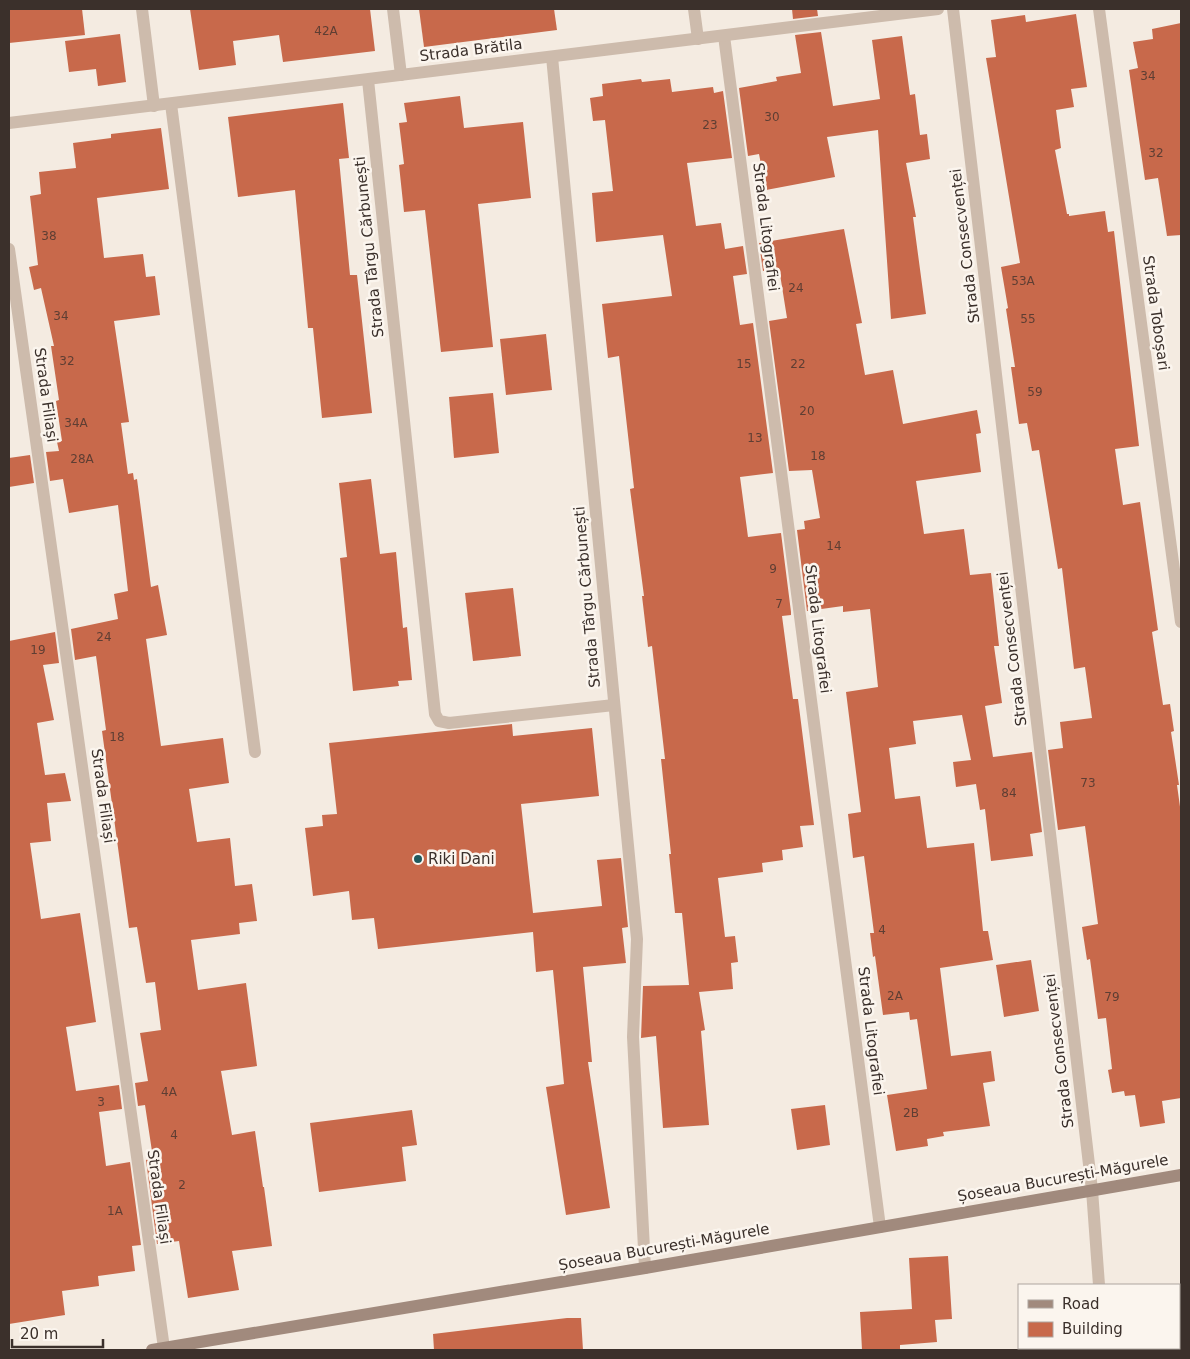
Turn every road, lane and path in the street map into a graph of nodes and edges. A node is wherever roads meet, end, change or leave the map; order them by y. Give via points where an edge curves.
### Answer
1 (142, 9) edge
2 (393, 9) edge
3 (694, 9) edge
4 (938, 9) edge
5 (953, 9) edge
6 (1099, 9) edge
7 (724, 36) junction
8 (698, 39) junction
9 (552, 57) junction
10 (401, 76) junction
11 (368, 80) junction
12 (171, 104) junction
13 (154, 106) junction
14 (9, 123) edge
15 (9, 249) edge
16 (1181, 622) edge
17 (614, 705) junction
18 (255, 752) dead end
19 (1181, 1174) edge
20 (1092, 1190) junction
21 (880, 1226) junction
22 (645, 1268) junction
23 (1099, 1284) edge
24 (158, 1349) edge

1 - 13 street
2 - 10 street
3 - 8 street
4 - 7 street, Strada Brătila
5 - 20 street, Strada Consecvenței
6 - 16 street, Strada Toboșari
7 - 8 street, Strada Brătila
7 - 21 street, Strada Litografiei
8 - 9 street, Strada Brătila
9 - 10 street, Strada Brătila
9 - 17 street, Strada Târgu Cărbunești
10 - 11 street, Strada Brătila
11 - 12 street, Strada Brătila
11 - 17 street, Strada Târgu Cărbunești via 435,714 440,721 449,723
12 - 13 street, Strada Brătila
12 - 18 street
13 - 14 street, Strada Brătila
15 - 24 street, Strada Filiași
17 - 22 street via 637,939 633,1037
19 - 20 main road, Șoseaua București-Măgurele
20 - 21 main road, Șoseaua București-Măgurele
20 - 23 street, Strada Consecvenței
21 - 22 main road, Șoseaua București-Măgurele
22 - 24 main road, Șoseaua București-Măgurele

